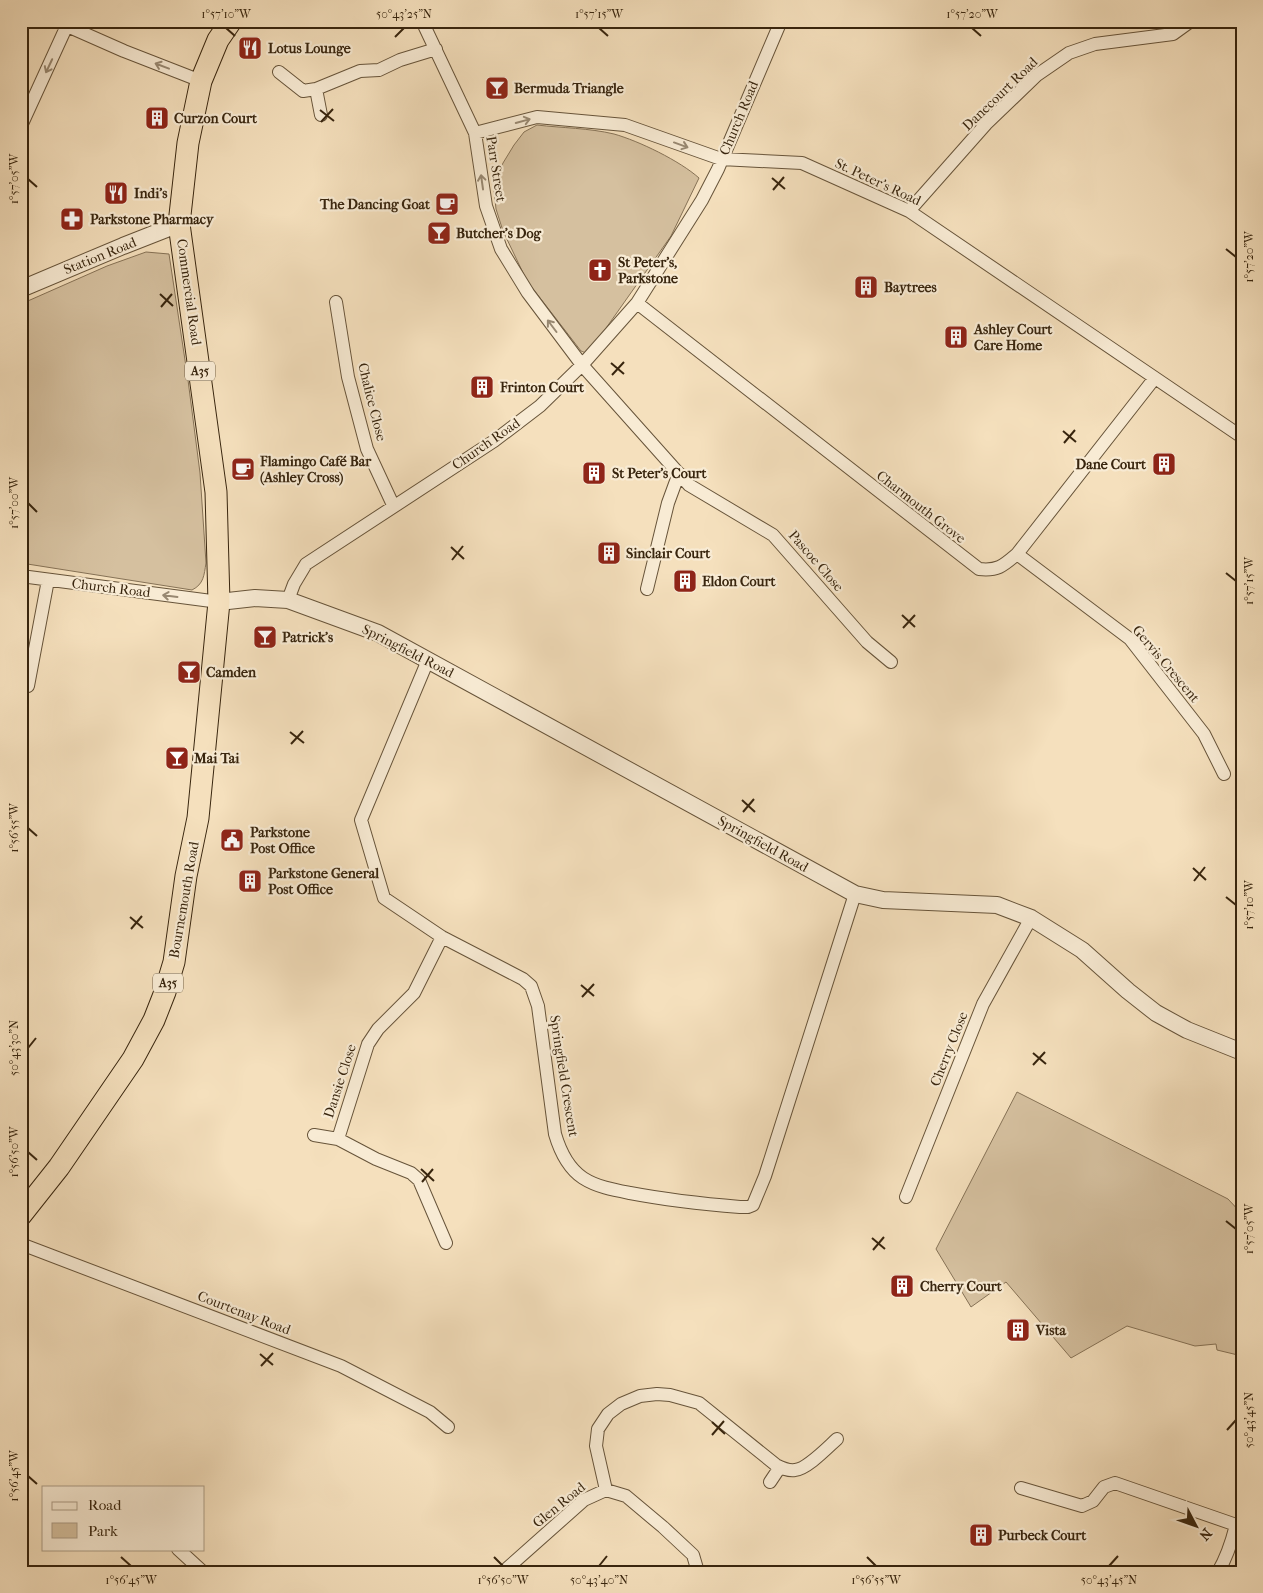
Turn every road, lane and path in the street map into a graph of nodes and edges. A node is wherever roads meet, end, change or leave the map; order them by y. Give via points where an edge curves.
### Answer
1 (231, 21) edge
2 (422, 21) edge
3 (781, 21) edge
4 (1191, 21) edge
5 (64, 23) edge
6 (436, 49) junction
7 (279, 72) dead end
8 (201, 81) junction
9 (316, 88) junction
10 (321, 115) dead end
11 (21, 126) edge
12 (476, 133) junction
13 (721, 159) junction
14 (909, 211) junction
15 (179, 224) junction
16 (21, 289) edge
17 (336, 302) dead end
18 (637, 303) junction
19 (582, 365) junction
20 (1154, 379) junction
21 (1242, 437) edge
22 (679, 473) junction
23 (394, 505) junction
24 (1017, 554) junction
25 (21, 576) edge
26 (48, 580) junction
27 (647, 589) dead end
28 (288, 600) junction
29 (219, 602) junction
30 (428, 660) junction
31 (891, 662) dead end
32 (28, 686) dead end
33 (1224, 774) dead end
34 (855, 894) junction
35 (1031, 918) junction
36 (442, 937) junction
37 (1242, 1052) edge
38 (314, 1135) dead end
39 (338, 1139) junction
40 (906, 1196) dead end
41 (21, 1215) edge
42 (446, 1243) dead end
43 (21, 1244) edge
44 (448, 1427) dead end
45 (837, 1439) dead end
46 (780, 1467) junction
47 (770, 1482) dead end
48 (1020, 1488) dead end
49 (606, 1490) junction
50 (1239, 1526) edge
51 (179, 1550) edge
52 (203, 1572) edge
53 (503, 1572) edge
54 (698, 1572) edge
55 (1218, 1572) edge

1 - 8 highway, Commercial Road / A35 via 218,40
2 - 6 street, Parr Street
3 - 13 street, Church Road
4 - 14 street, Danecourt Road via 1173,34 1095,44 1061,59 1036,76 986,124
8 -> 5 street
5 -> 11 street
6 - 9 street via 379,70 360,70
6 - 12 street, Parr Street
7 - 9 street via 303,91
8 - 15 highway, Commercial Road / A35 via 188,143
9 - 10 street
12 -> 13 street, St. Peter's Road via 537,117 625,125
19 -> 12 street, Parr Street via 528,292 502,249 486,206
13 - 14 street, St. Peter's Road via 802,163
13 - 18 street, Church Road via 702,200
14 - 20 street, St. Peter's Road
15 - 16 street, Station Road
15 - 29 highway, Commercial Road / A35 via 216,492
17 - 23 street, Chalice Close via 348,377 367,448
18 - 19 street, Church Road
18 - 24 street, Charmouth Grove via 979,569 991,570
19 - 22 street, Pascoe Close
19 - 23 street, Church Road via 540,406 494,441
20 - 21 street, St. Peter's Road
20 - 24 street, Charmouth Grove
22 - 27 street via 668,503
22 - 31 street, Pascoe Close via 689,484 773,535 867,642
23 - 28 street, Church Road via 306,564
24 - 33 street, Gervis Crescent via 1130,639 1204,734
25 - 26 street, Church Road
29 -> 26 street, Church Road
26 - 32 street
28 - 29 street, Church Road via 255,598
28 - 30 street, Springfield Road via 378,633
29 - 41 highway, Bournemouth Road / A35 via 198,818 174,962 165,992 134,1059 59,1167
30 - 34 street, Springfield Road
30 - 36 street, Springfield Crescent via 361,820 384,898
34 - 35 street, Springfield Road via 883,900 997,905
34 - 36 street, Springfield Crescent via 758,1198 748,1207 669,1201 609,1189 575,1172 561,1152 555,1134 538,1006 531,986
35 - 37 street, Springfield Road via 1082,950 1156,1013 1187,1030
35 - 40 street, Cherry Close via 983,1004
36 - 39 street, Dansie Close via 414,992 368,1044
38 - 39 street, Dansie Close
39 - 42 street, Dansie Close via 412,1173 419,1180
43 - 44 street, Courtenay Road via 341,1366 430,1412
45 - 46 street via 809,1464 797,1470
46 - 47 street
46 - 49 street via 699,1404 670,1395 640,1396 608,1414 598,1429 596,1446
48 - 50 street via 1082,1506 1093,1501 1104,1487 1115,1483
49 - 53 street, Glen Road via 584,1500
49 - 54 street, Glen Road via 626,1496 663,1527 693,1555
50 - 55 street
51 - 52 street

